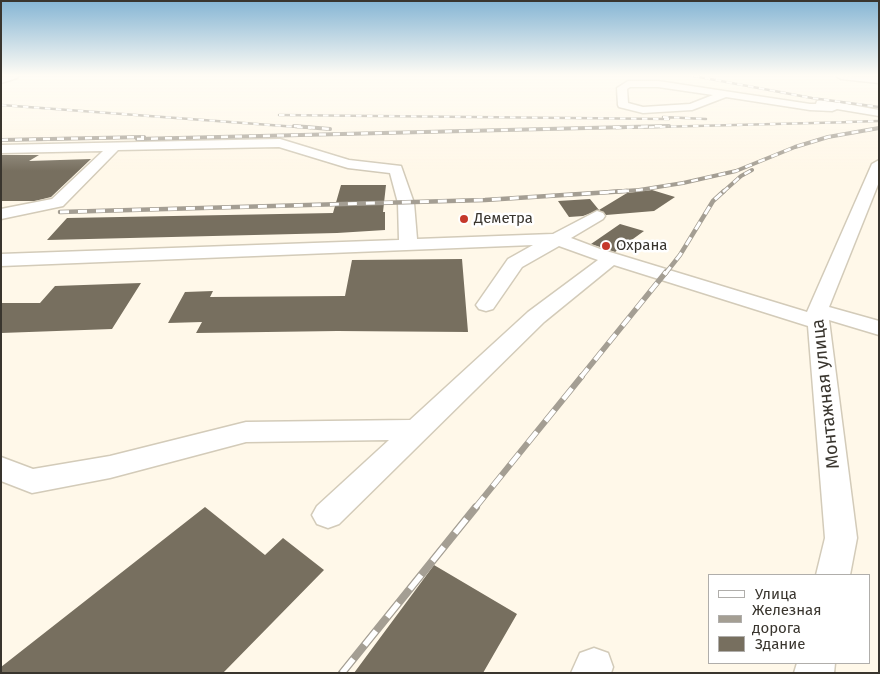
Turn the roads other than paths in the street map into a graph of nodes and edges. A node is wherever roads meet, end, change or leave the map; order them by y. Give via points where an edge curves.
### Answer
1 (633, 107) edge
2 (685, 107) edge
3 (807, 107) edge
4 (832, 107) edge
5 (848, 107) edge
6 (879, 113) edge
7 (115, 146) junction
8 (1, 149) edge
9 (879, 164) edge
10 (1, 214) edge
11 (597, 216) dead end
12 (557, 239) junction
13 (408, 245) junction
14 (612, 258) junction
15 (1, 260) edge
16 (486, 305) dead end
17 (817, 316) junction
18 (879, 328) edge
19 (417, 430) junction
20 (1, 468) edge
21 (328, 515) dead end
22 (833, 574) edge

1 - 2 street via 643,110
3 - 4 street
5 - 6 street
7 - 8 street
7 - 10 street via 57,204
7 - 13 street via 280,143 348,164 396,169 406,202
9 - 17 street, Монтажная улица
11 - 12 street
12 - 13 street
12 - 14 street
12 - 16 street via 515,263
13 - 15 street
14 - 17 street
14 - 19 street via 536,317
17 - 18 street
17 - 22 street, Монтажная улица via 841,538
19 - 20 street via 246,432 110,467 32,481
19 - 21 street

